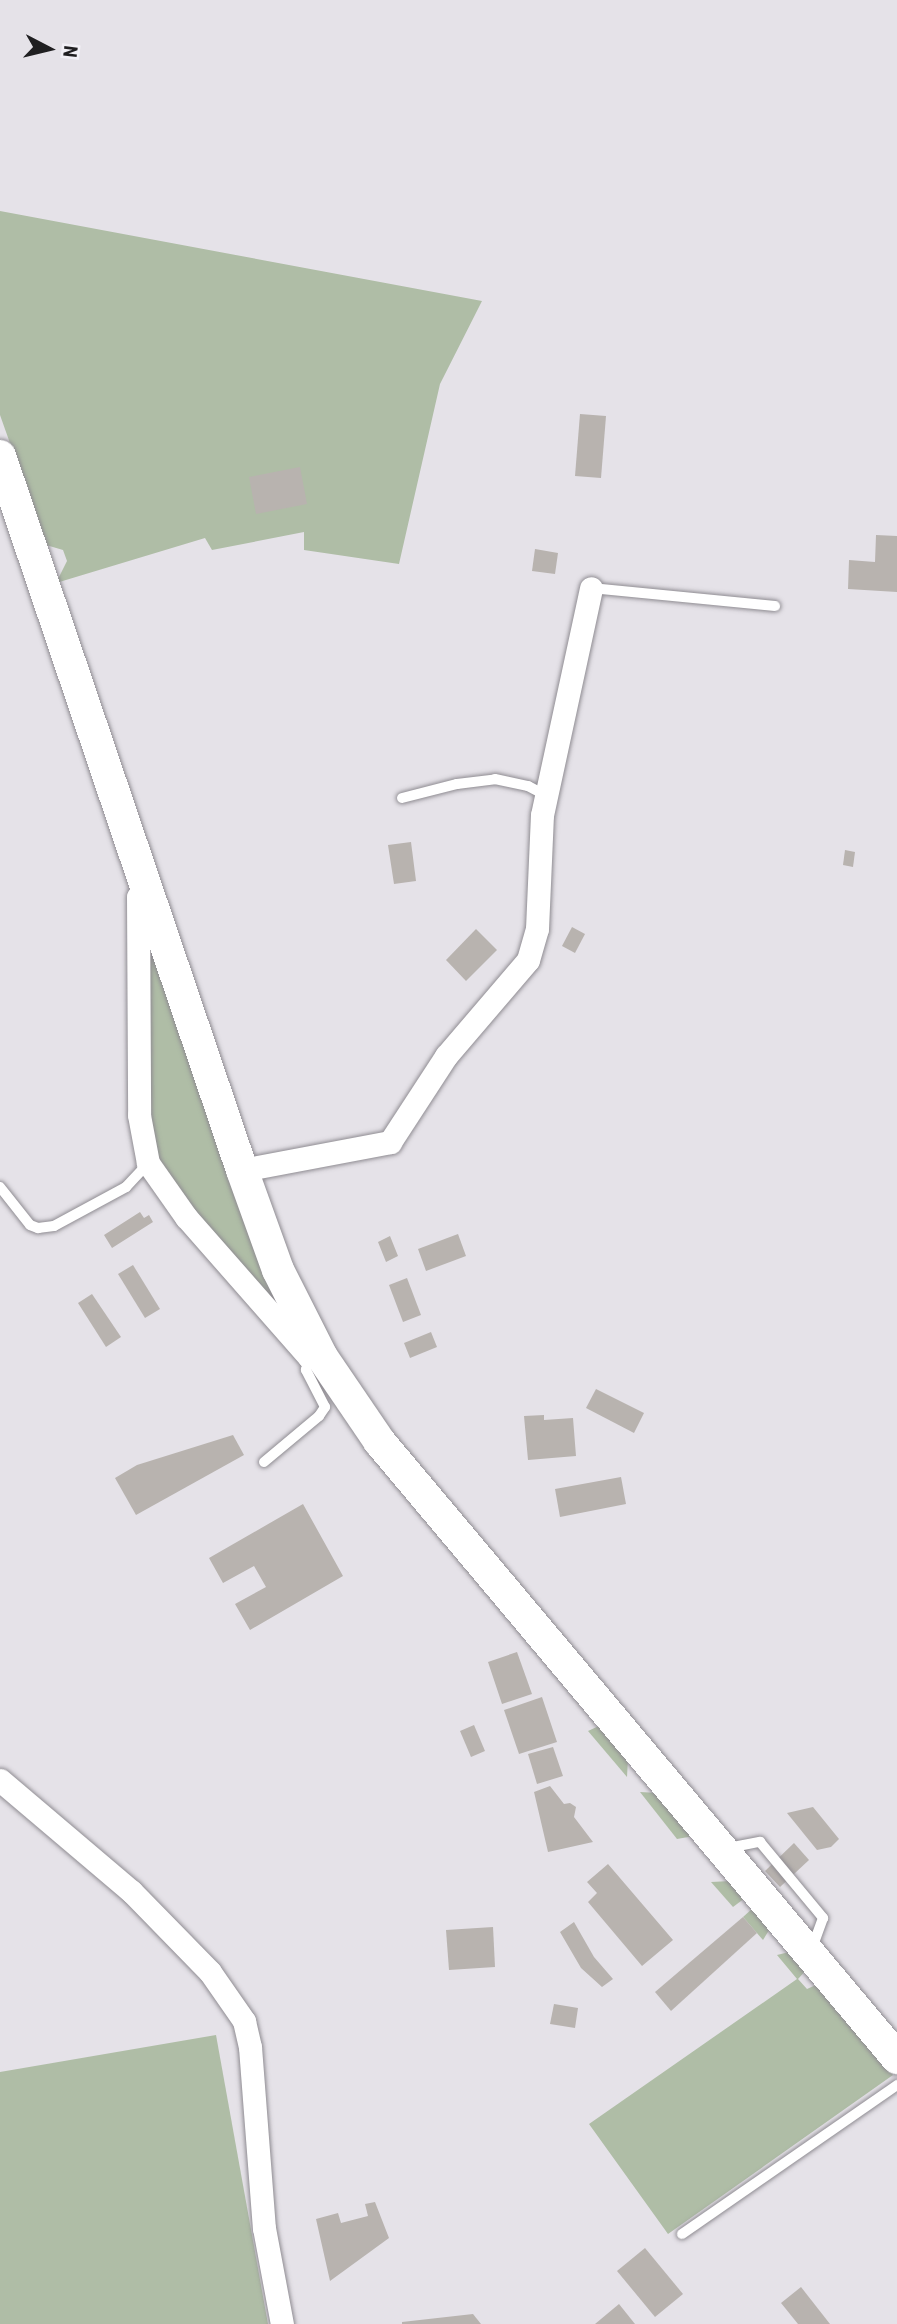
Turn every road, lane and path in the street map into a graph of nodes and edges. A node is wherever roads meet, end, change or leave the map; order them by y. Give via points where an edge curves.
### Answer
1 (0, 456) edge
2 (591, 588) joint
3 (775, 606) dead end
4 (545, 795) junction
5 (402, 798) dead end
6 (146, 884) junction
7 (148, 1163) junction
8 (242, 1170) junction
9 (0, 1186) edge
10 (315, 1357) junction
11 (264, 1462) dead end
12 (0, 1780) edge
13 (897, 2058) edge
14 (897, 2085) edge
15 (682, 2234) dead end
16 (282, 2324) edge

1 - 6 main road
2 - 3 lane
2 - 4 street
4 - 5 lane via 495,779 457,783
4 - 8 street via 537,929 528,960 446,1056 390,1142
6 - 7 street via 138,897 139,1115
6 - 8 main road
7 - 9 lane via 126,1187 54,1226 30,1225
7 - 10 street via 186,1217
8 - 10 main road
10 - 11 lane via 306,1370 325,1407
10 - 13 main road via 379,1441
12 - 16 street via 131,1891 210,1972 244,2021 264,2228
14 - 15 lane

